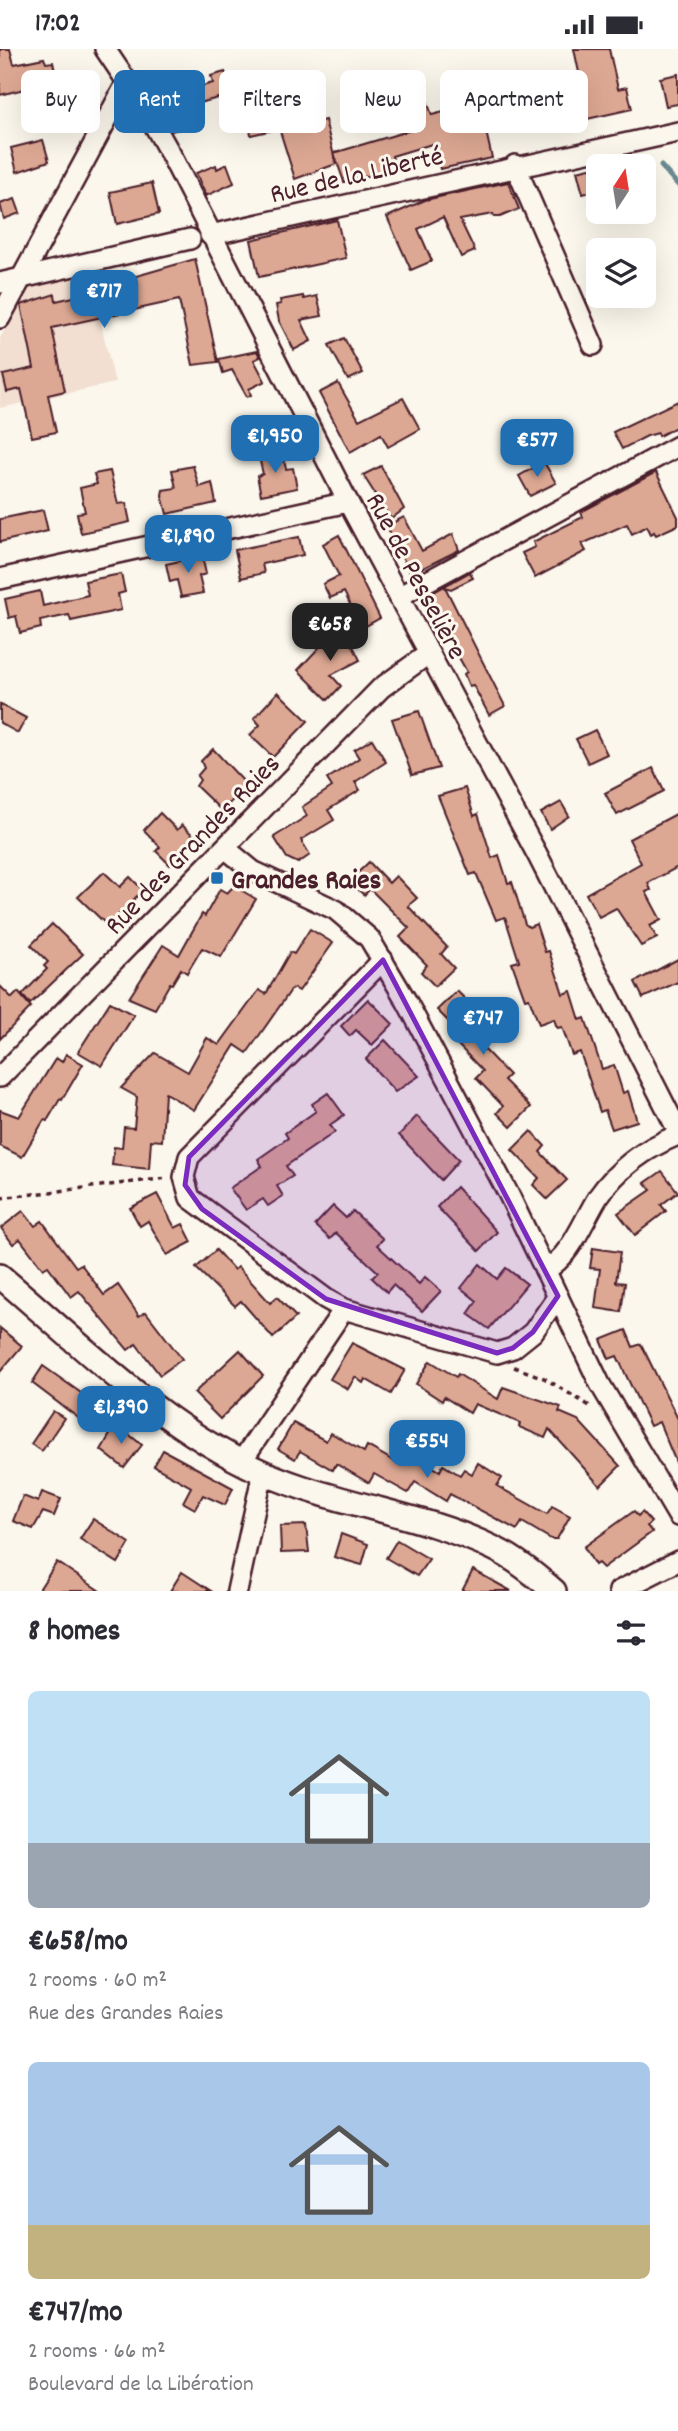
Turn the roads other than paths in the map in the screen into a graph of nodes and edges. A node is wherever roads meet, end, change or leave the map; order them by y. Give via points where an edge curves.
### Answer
1 (105, 49) edge
2 (119, 70) edge
3 (114, 106) edge
4 (678, 132) edge
5 (159, 133) edge
6 (514, 166) junction
7 (210, 235) junction
8 (190, 239) dead end
9 (21, 279) junction
10 (0, 283) edge
11 (0, 318) edge
12 (593, 345) dead end
13 (678, 446) edge
14 (348, 502) junction
15 (0, 579) edge
16 (398, 597) junction
17 (428, 654) junction
18 (225, 848) junction
19 (383, 960) junction
20 (0, 1077) edge
21 (678, 1133) edge
22 (545, 1270) junction
23 (0, 1276) edge
24 (558, 1296) junction
25 (344, 1309) junction
26 (242, 1462) junction
27 (263, 1472) junction
28 (678, 1516) edge
29 (678, 1560) edge
30 (237, 1591) edge
31 (554, 1591) edge
32 (619, 1591) edge

1 - 2 street, Rue de Pesselière
3 - 9 street
4 - 6 street, Rue de la Liberté
5 - 7 street, Rue de Pesselière
6 - 7 street, Rue de la Liberté
6 - 12 street
7 - 14 street, Rue de Pesselière
8 - 9 street
9 - 10 street
9 - 11 street
13 - 16 street
14 - 15 street
14 - 16 street, Rue de Pesselière
16 - 17 street, Rue de Pesselière
17 - 18 street, Rue des Grandes Raies via 382,688
17 - 21 street, Rue de Pesselière via 538,856
18 - 19 street via 253,871 336,910 369,938
18 - 20 street, Rue des Grandes Raies
19 - 22 street
19 - 25 street via 189,1157 184,1177 190,1198 202,1209
21 - 22 street via 648,1148 628,1165 600,1195 559,1263
22 - 24 street
23 - 26 street via 143,1401
24 - 25 street via 533,1332 513,1348 497,1353
24 - 28 street via 582,1349
25 - 26 street
26 - 27 street
27 - 30 street
27 - 31 street via 473,1539 515,1560
29 - 32 street

